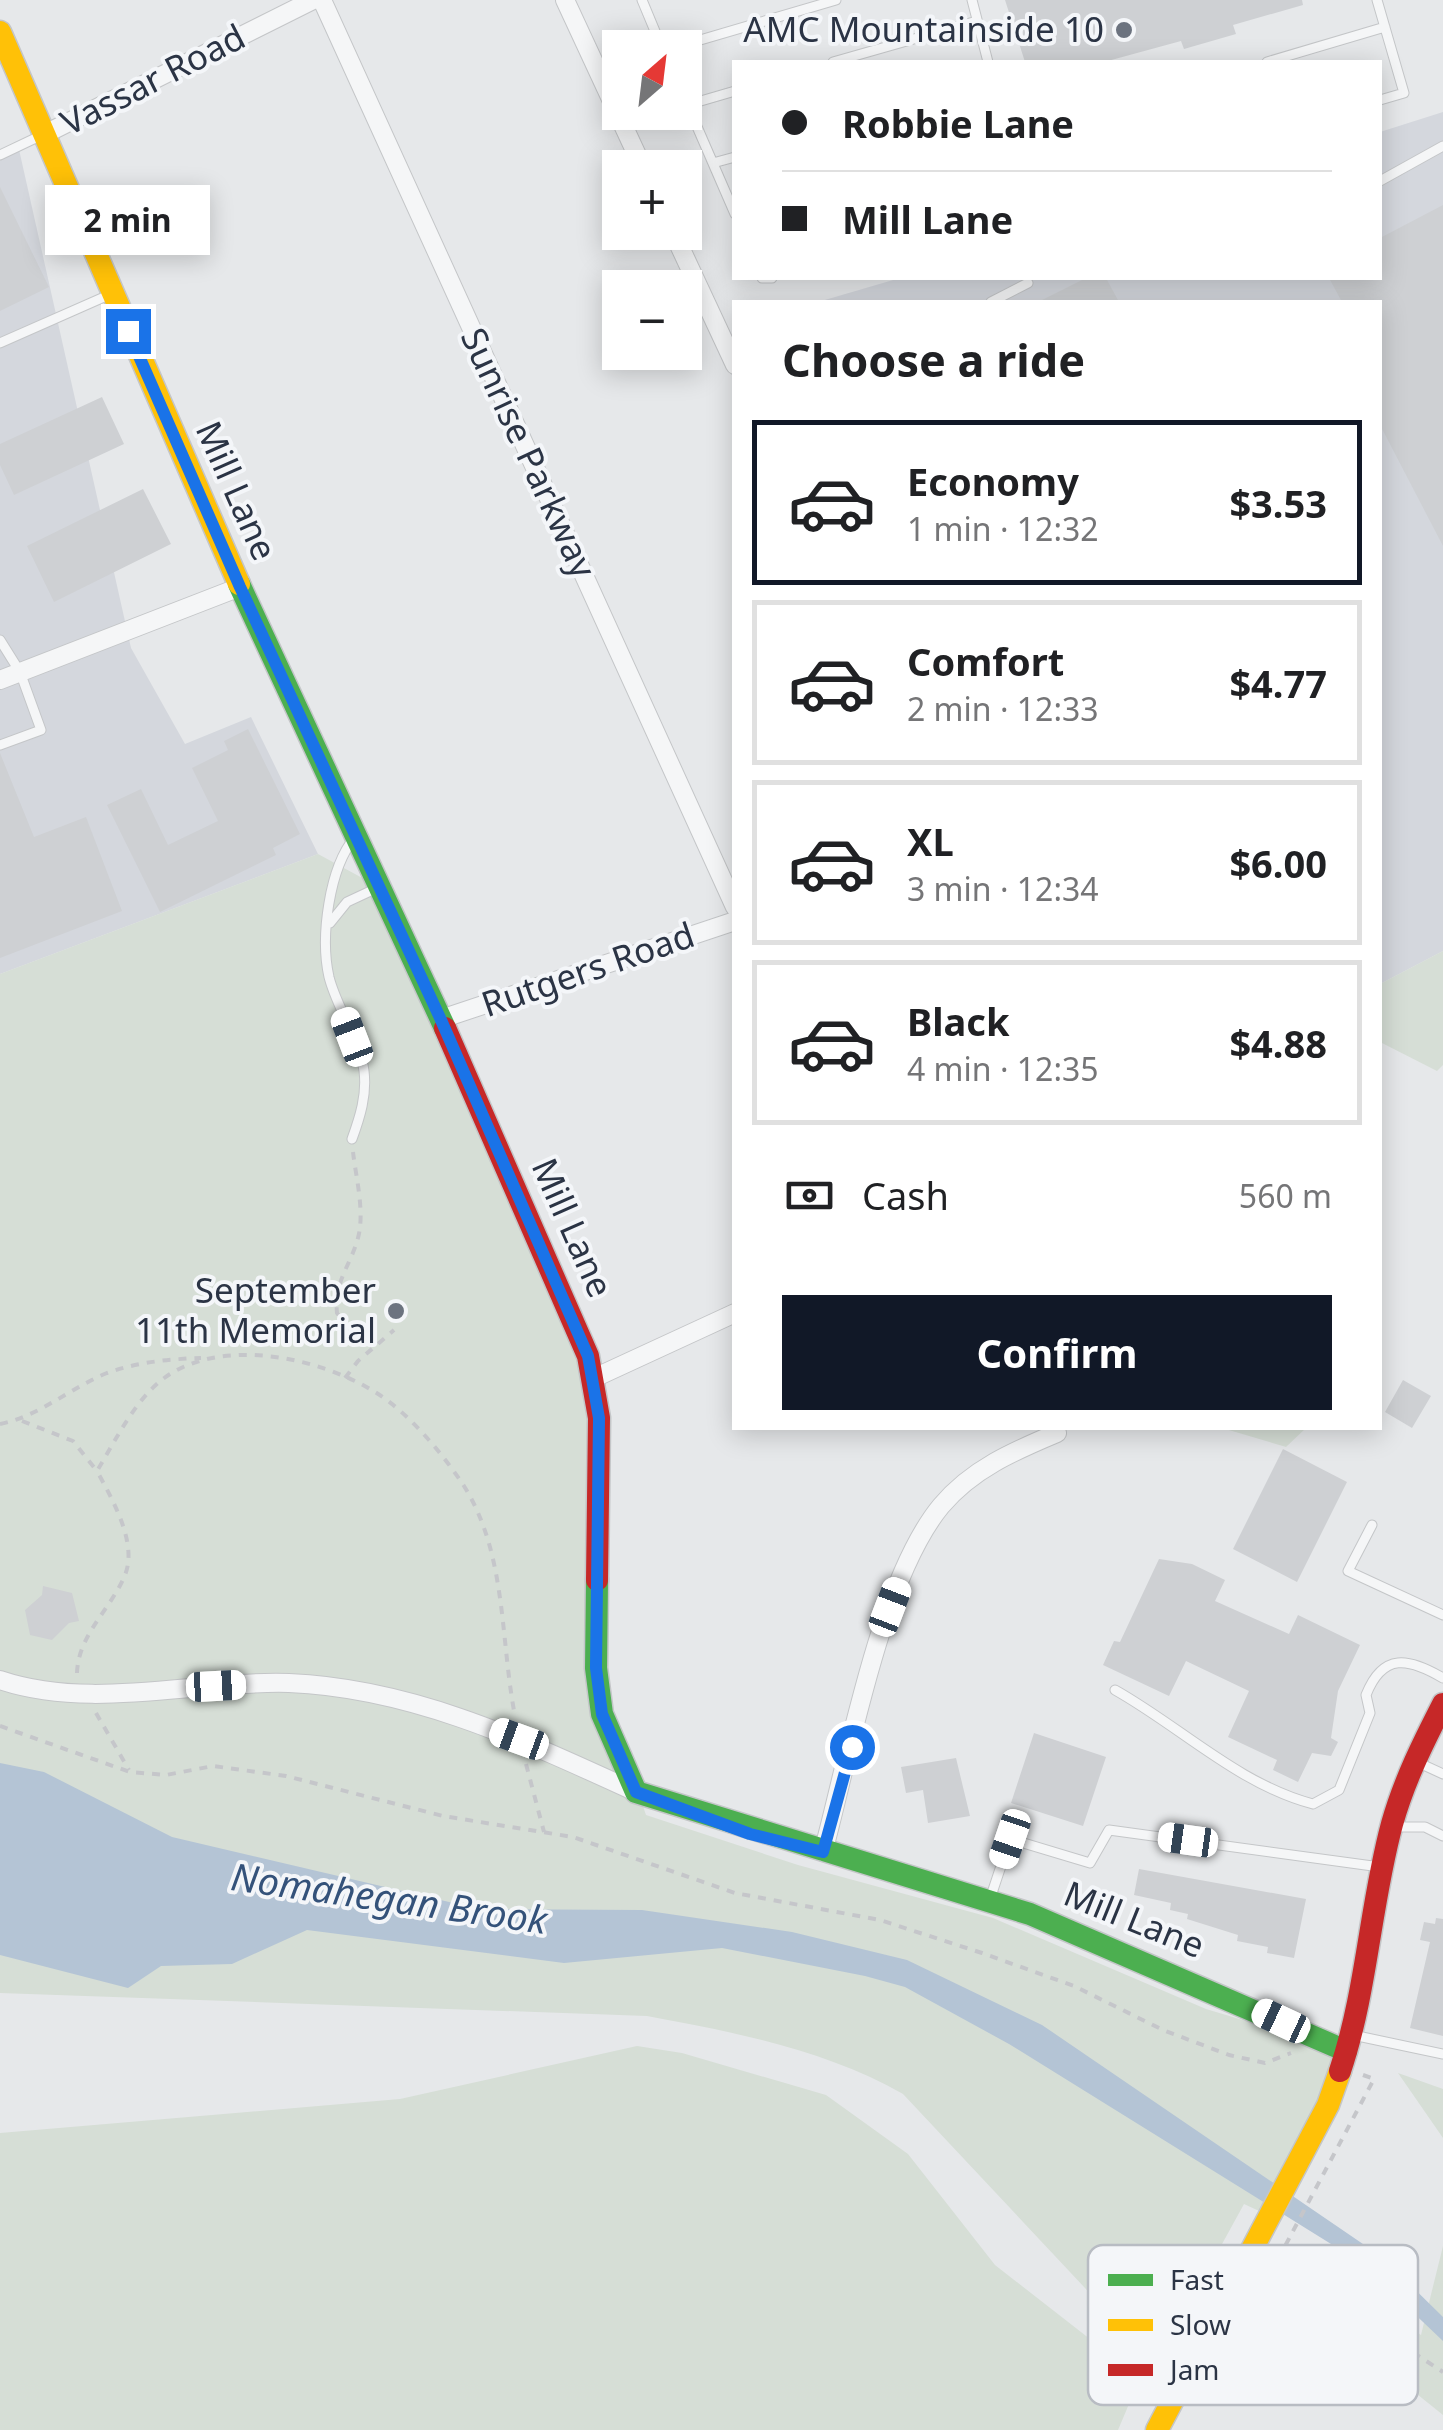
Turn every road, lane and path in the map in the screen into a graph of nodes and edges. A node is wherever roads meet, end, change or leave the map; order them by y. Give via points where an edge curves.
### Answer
1 (313, 0) edge
2 (322, 0) edge
3 (565, 0) edge
4 (642, 0) edge
5 (836, 0) edge
6 (972, 0) edge
7 (1377, 0) edge
8 (977, 21) junction
9 (1385, 27) junction
10 (654, 30) edge
11 (702, 39) edge
12 (3, 47) edge
13 (840, 60) edge
14 (987, 60) edge
15 (1274, 60) edge
16 (732, 92) edge
17 (702, 98) edge
18 (1382, 99) edge
19 (698, 130) edge
20 (47, 133) junction
21 (1443, 146) edge
22 (635, 150) edge
23 (0, 154) edge
24 (732, 158) edge
25 (713, 164) junction
26 (1382, 180) edge
27 (732, 207) edge
28 (681, 250) edge
29 (1028, 283) dead end
30 (111, 294) junction
31 (995, 300) edge
32 (0, 343) edge
33 (732, 359) edge
34 (240, 587) junction
35 (0, 640) edge
36 (20, 672) junction
37 (0, 680) edge
38 (0, 745) edge
39 (356, 836) junction
40 (379, 887) junction
41 (732, 900) edge
42 (732, 922) edge
43 (329, 925) junction
44 (441, 1020) junction
45 (352, 1139) joint
46 (732, 1315) edge
47 (394, 1330) dead end
48 (376, 1346) junction
49 (206, 1358) junction
50 (345, 1378) junction
51 (592, 1379) junction
52 (18, 1420) junction
53 (0, 1424) edge
54 (1056, 1433) dead end
55 (98, 1471) junction
56 (1372, 1526) dead end
57 (1443, 1615) edge
58 (1443, 1678) edge
59 (0, 1680) edge
60 (1115, 1690) dead end
61 (84, 1693) junction
62 (1443, 1704) edge
63 (0, 1726) edge
64 (519, 1739) junction
65 (1414, 1760) junction
66 (130, 1772) junction
67 (1443, 1774) edge
68 (636, 1792) junction
69 (1391, 1827) junction
70 (544, 1832) junction
71 (1443, 1836) edge
72 (823, 1852) junction
73 (1382, 1868) junction
74 (990, 1900) junction
75 (1349, 2043) junction
76 (1291, 2053) dead end
77 (1441, 2054) edge
78 (1374, 2079) dead end
79 (1255, 2245) edge
80 (1287, 2245) edge
81 (1418, 2356) edge
82 (1443, 2372) edge
83 (1170, 2405) edge
84 (1157, 2430) edge

1 - 20 street, Vassar Road
2 - 41 street, Sunrise Parkway
3 - 22 street
4 - 10 lane
5 - 11 lane
6 - 8 lane
7 - 9 lane
8 - 13 lane
8 - 14 lane
9 - 15 lane
9 - 18 lane via 1404,92
12 - 20 street, Mill Lane
16 - 17 lane
19 - 25 lane
20 - 23 lane
20 - 30 street, Mill Lane
21 - 26 lane
24 - 25 lane
25 - 27 lane
28 - 33 street
29 - 31 lane
30 - 32 lane
30 - 34 street, Mill Lane
34 - 36 street
34 - 39 street, Mill Lane
35 - 36 lane
36 - 37 street
36 - 38 lane via 41,730
39 - 40 street, Mill Lane
39 - 43 lane via 341,854
40 - 43 lane via 347,902
40 - 44 street, Mill Lane
42 - 44 street, Rutgers Road
43 - 45 lane via 330,978 364,1066 364,1098
44 - 51 street, Mill Lane via 571,1311
45 - 48 path via 360,1222 338,1278 336,1313 357,1337
46 - 51 street
47 - 48 path
48 - 50 path
49 - 50 path via 298,1362
49 - 52 path via 160,1359 106,1374
49 - 55 path via 154,1386
50 - 64 path via 395,1409 465,1488 497,1575
51 - 68 street, Mill Lane via 599,1418 596,1668 602,1714
52 - 53 path
52 - 55 path via 61,1433
54 - 72 street via 969,1478 922,1535 890,1607
55 - 61 path via 126,1540 126,1574 92,1626 76,1670
56 - 57 lane via 1348,1571
58 - 60 lane via 1416,1662 1383,1666 1366,1695 1370,1712 1340,1790 1312,1804 1285,1797 1186,1740 1161,1716
59 - 61 street
61 - 64 street via 328,1685 374,1692
61 - 66 path
62 - 65 street
63 - 66 path
64 - 68 street
64 - 70 path
65 - 67 lane
65 - 69 street
66 - 70 path via 166,1775 213,1766 250,1771
68 - 72 street, Mill Lane via 750,1834
69 - 71 lane via 1425,1827
69 - 73 street
70 - 76 path via 735,1893 880,1920 948,1942 1074,1986 1229,2055 1265,2063
72 - 74 street, Mill Lane
73 - 74 lane via 1110,1830 1090,1863 1010,1839
73 - 75 street
74 - 75 street, Mill Lane
75 - 77 lane
75 - 79 street via 1328,2105
78 - 80 path
81 - 82 path
83 - 84 street

